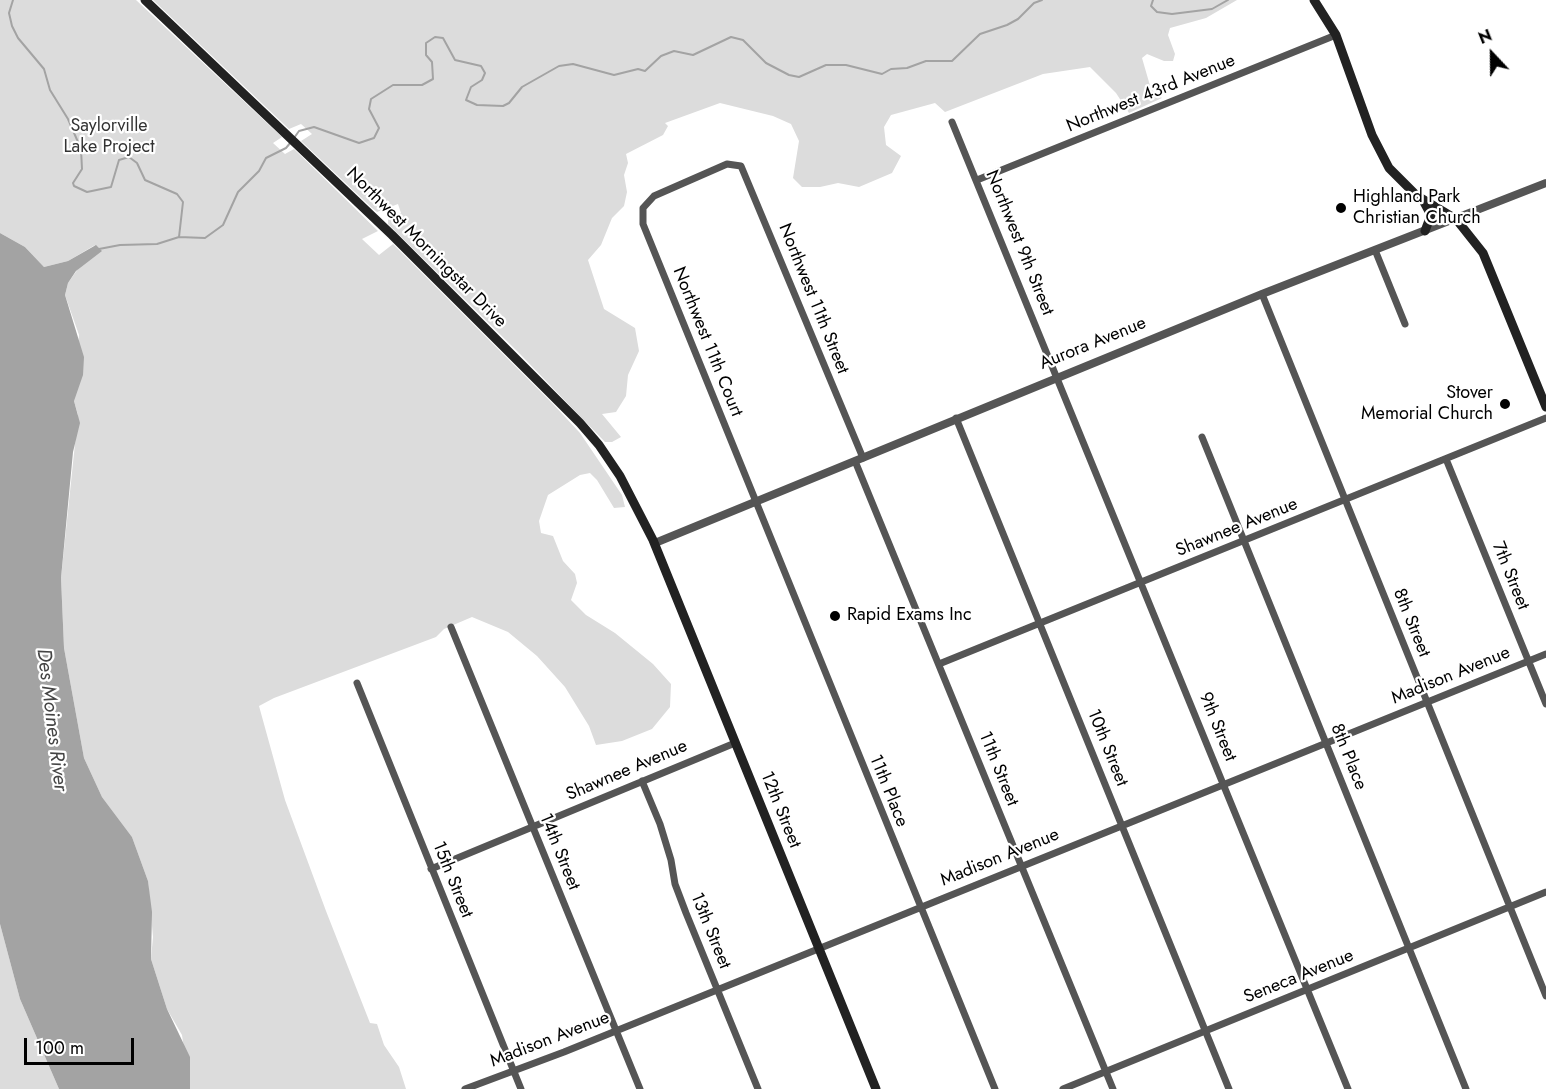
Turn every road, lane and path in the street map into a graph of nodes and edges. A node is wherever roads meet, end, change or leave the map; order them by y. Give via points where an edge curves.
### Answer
1 (145, 0) edge
2 (1314, 0) edge
3 (1336, 35) junction
4 (952, 122) dead end
5 (977, 180) junction
6 (1546, 183) edge
7 (654, 196) joint
8 (1421, 198) junction
9 (1456, 219) junction
10 (1425, 231) junction
11 (1375, 250) junction
12 (1262, 294) junction
13 (1405, 324) dead end
14 (1058, 376) junction
15 (1546, 407) edge
16 (956, 418) junction
17 (1546, 418) edge
18 (1202, 437) dead end
19 (859, 459) junction
20 (1446, 459) junction
21 (1344, 500) junction
22 (756, 502) junction
23 (1243, 541) junction
24 (655, 543) junction
25 (1142, 582) junction
26 (1040, 623) junction
27 (451, 627) dead end
28 (1546, 654) edge
29 (1528, 661) junction
30 (939, 664) junction
31 (357, 682) dead end
32 (1427, 702) junction
33 (1546, 704) edge
34 (735, 742) junction
35 (1326, 743) junction
36 (642, 781) junction
37 (1224, 784) junction
38 (1121, 825) junction
39 (533, 827) junction
40 (1021, 865) junction
41 (431, 869) junction
42 (1546, 892) edge
43 (919, 907) junction
44 (1510, 907) junction
45 (818, 948) junction
46 (1409, 948) junction
47 (717, 989) junction
48 (1308, 990) junction
49 (1546, 996) edge
50 (615, 1031) junction
51 (1205, 1031) junction
52 (514, 1071) junction
53 (1106, 1072) junction
54 (465, 1089) edge
55 (521, 1089) edge
56 (640, 1089) edge
57 (758, 1089) edge
58 (876, 1089) edge
59 (996, 1089) edge
60 (1063, 1089) edge
61 (1113, 1089) edge
62 (1229, 1089) edge
63 (1348, 1089) edge
64 (1466, 1089) edge

1 - 24 main road, Northwest Morningstar Drive via 390,233 596,441 620,476
2 - 3 main road
3 - 5 street, Northwest 43rd Avenue
3 - 8 main road via 1384,161 1400,182
4 - 5 street, Northwest 9th Street
5 - 14 street, Northwest 9th Street
6 - 9 street, Aurora Avenue
7 - 19 street, Northwest 11th Street via 727,164 736,163 744,170
7 - 22 street, Northwest 11th Court via 643,208 643,224
8 - 9 main road
8 - 10 main road via 1431,215
9 - 10 street, Aurora Avenue
9 - 15 main road via 1483,253
10 - 11 street, Aurora Avenue
11 - 12 street, Aurora Avenue
11 - 13 street
12 - 14 street, Aurora Avenue
12 - 21 street, 8th Street
14 - 16 street, Aurora Avenue
14 - 25 street, 9th Street
16 - 19 street, Aurora Avenue
16 - 26 street, 10th Street
17 - 20 street, Shawnee Avenue
18 - 23 street, 8th Place
19 - 22 street, Aurora Avenue
19 - 30 street, 11th Street
20 - 21 street, Shawnee Avenue
20 - 29 street, 7th Street
21 - 23 street, Shawnee Avenue
21 - 32 street, 8th Street
22 - 24 street, Aurora Avenue
22 - 43 street, 11th Place
23 - 25 street, Shawnee Avenue
23 - 35 street, 8th Place
24 - 34 main road, 12th Street
25 - 26 street, Shawnee Avenue
25 - 37 street, 9th Street
26 - 30 street, Shawnee Avenue
26 - 38 street, 10th Street
27 - 39 street, 14th Street
28 - 29 street, Madison Avenue
29 - 32 street, Madison Avenue
29 - 33 street, 7th Street
30 - 40 street, 11th Street
31 - 41 street, 15th Street
32 - 35 street, Madison Avenue
32 - 44 street, 8th Street
34 - 36 street, Shawnee Avenue
34 - 45 main road, 12th Street
35 - 37 street, Madison Avenue
35 - 46 street, 8th Place
36 - 39 street, Shawnee Avenue
36 - 47 street, 13th Street via 660,825 678,894
37 - 38 street, Madison Avenue
37 - 48 street, 9th Street
38 - 40 street, Madison Avenue
38 - 51 street, 10th Street
39 - 41 street, Shawnee Avenue
39 - 50 street, 14th Street
40 - 43 street, Madison Avenue
40 - 53 street, 11th Street
41 - 52 street, 15th Street
42 - 44 street, Seneca Avenue
43 - 45 street, Madison Avenue
43 - 59 street, 11th Place
44 - 46 street, Seneca Avenue
44 - 49 street, 8th Street
45 - 47 street, Madison Avenue
45 - 58 main road, 12th Street
46 - 48 street, Seneca Avenue
46 - 64 street, 8th Place
47 - 50 street, Madison Avenue
47 - 57 street, 13th Street
48 - 51 street, Seneca Avenue
48 - 63 street, 9th Street
50 - 52 street, Madison Avenue
50 - 56 street, 14th Street
51 - 53 street, Seneca Avenue
51 - 62 street, 10th Street
52 - 54 street, Madison Avenue
52 - 55 street, 15th Street
53 - 60 street, Seneca Avenue
53 - 61 street, 11th Street

